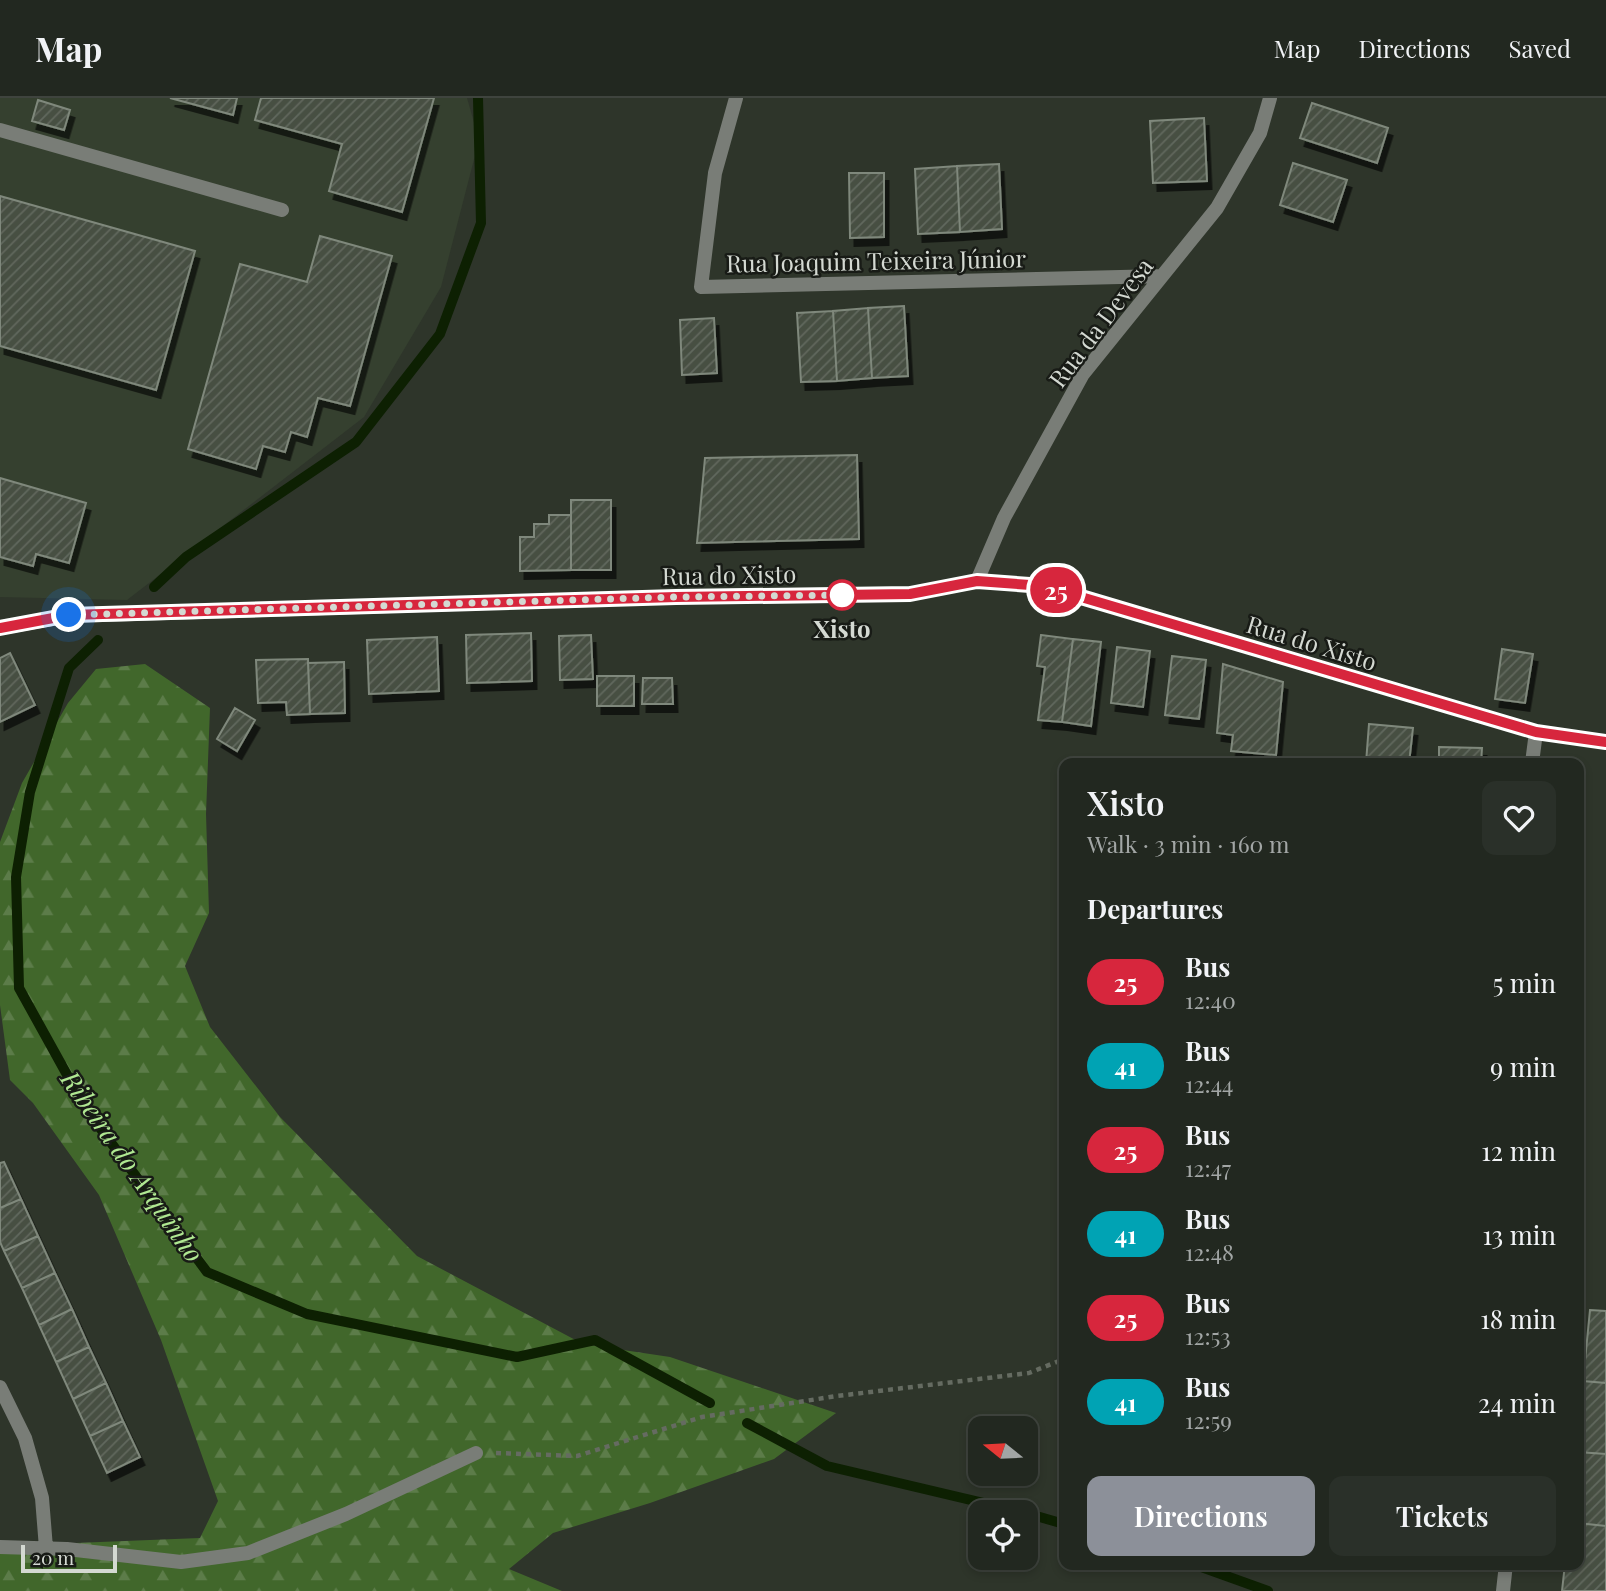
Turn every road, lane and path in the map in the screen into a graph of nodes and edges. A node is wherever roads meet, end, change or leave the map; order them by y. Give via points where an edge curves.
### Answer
1 (736, 98) edge
2 (1270, 98) edge
3 (0, 130) edge
4 (282, 210) dead end
5 (1162, 276) junction
6 (977, 581) junction
7 (0, 628) edge
8 (1536, 732) junction
9 (1606, 741) edge
10 (1533, 758) edge
11 (1059, 1361) edge
12 (0, 1387) edge
13 (476, 1453) joint
14 (0, 1547) edge
15 (46, 1548) junction
16 (1505, 1570) edge
17 (1503, 1591) edge

1 - 5 street, Rua Joaquim Teixeira Júnior via 715,173 701,287
2 - 5 street, Rua da Devesa via 1260,133 1217,208
3 - 4 street
5 - 6 street, Rua da Devesa via 1083,374 1004,517
6 - 7 street, Rua do Xisto via 910,594 69,615
6 - 8 street, Rua do Xisto via 1044,586
8 - 9 street, Rua do Xisto
8 - 10 street
11 - 13 path via 1029,1373 702,1417 577,1456
12 - 15 street via 28,1450 42,1499
13 - 15 street via 346,1514 248,1553 181,1562
14 - 15 street
16 - 17 street

